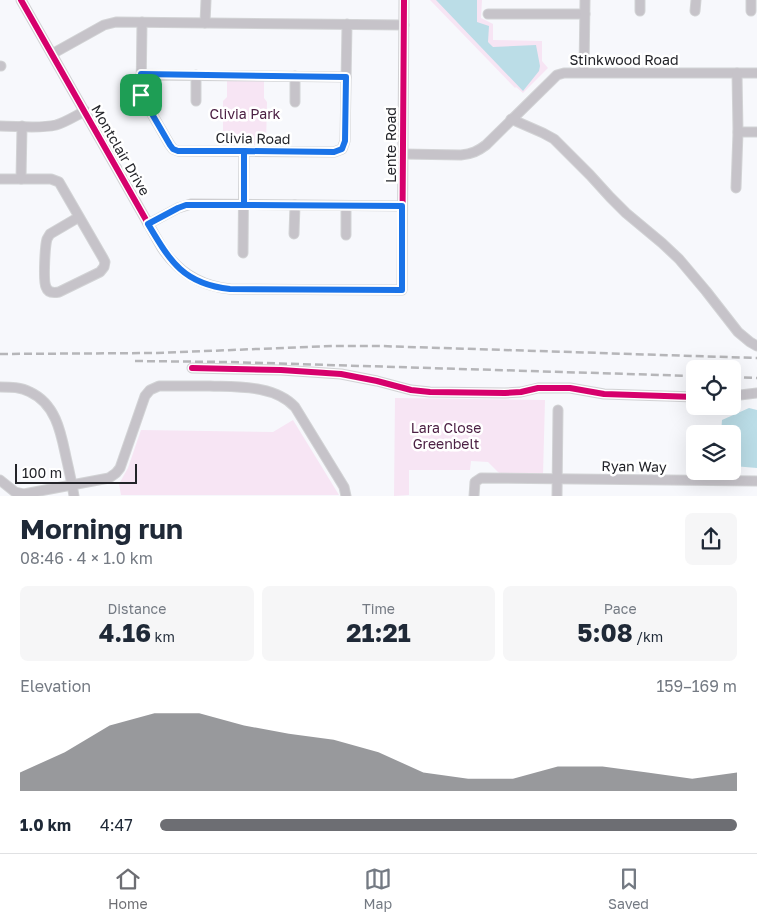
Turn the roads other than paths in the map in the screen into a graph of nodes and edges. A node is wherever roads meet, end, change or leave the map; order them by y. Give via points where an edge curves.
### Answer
1 (21, 0) edge
2 (206, 0) edge
3 (404, 0) edge
4 (585, 0) edge
5 (640, 0) edge
6 (696, 0) edge
7 (751, 0) edge
8 (640, 11) dead end
9 (696, 11) dead end
10 (751, 11) dead end
11 (488, 14) dead end
12 (585, 14) junction
13 (142, 22) junction
14 (205, 23) junction
15 (347, 24) junction
16 (404, 25) junction
17 (52, 54) junction
18 (584, 72) junction
19 (737, 73) junction
20 (757, 73) edge
21 (141, 74) junction
22 (196, 75) junction
23 (295, 76) junction
24 (346, 77) junction
25 (196, 101) dead end
26 (295, 102) dead end
27 (85, 111) junction
28 (511, 119) junction
29 (0, 126) edge
30 (22, 126) junction
31 (738, 132) junction
32 (757, 132) edge
33 (244, 151) junction
34 (403, 154) junction
35 (0, 179) edge
36 (21, 179) junction
37 (736, 188) dead end
38 (244, 205) junction
39 (295, 205) junction
40 (346, 206) junction
41 (402, 206) junction
42 (79, 217) junction
43 (148, 224) junction
44 (294, 234) dead end
45 (346, 235) dead end
46 (243, 253) dead end
47 (402, 290) joint
48 (757, 346) edge
49 (192, 368) dead end
50 (0, 387) edge
51 (757, 393) edge
52 (741, 395) edge
53 (686, 397) edge
54 (558, 410) dead end
55 (557, 479) junction
56 (0, 480) edge
57 (757, 481) edge
58 (72, 485) junction
59 (74, 496) edge
60 (346, 496) edge
61 (474, 496) edge
62 (557, 496) edge

1 - 17 street, Montclair Drive
2 - 14 street
3 - 16 street, Lente Road
4 - 12 street
5 - 8 street
6 - 9 street
7 - 10 street
11 - 12 street
12 - 18 street
13 - 14 street
13 - 17 street via 108,23
13 - 21 street, Clivia Road
14 - 15 street
15 - 16 street
15 - 24 street, Clivia Road
16 - 34 street, Lente Road
17 - 27 street, Montclair Drive
18 - 19 street, Stinkwood Road
18 - 28 street, Stinkwood Road via 557,75
19 - 20 street, Stinkwood Road
19 - 31 street
21 - 22 street
21 - 33 street, Clivia Road via 142,97 173,149
22 - 23 street
22 - 25 street
23 - 24 street
23 - 26 street
24 - 33 street, Clivia Road via 345,141 340,151
27 - 30 street via 57,124
27 - 43 street, Montclair Drive
28 - 34 street, Stinkwood Road via 478,151 470,154
28 - 48 street via 543,132 558,143 626,213 679,259 738,332
29 - 30 street
30 - 36 street
31 - 32 street
31 - 37 street
33 - 38 street
34 - 41 street, Lente Road
35 - 36 street
36 - 42 street via 59,182
38 - 39 street
38 - 43 street via 186,205
38 - 46 street
39 - 40 street
39 - 44 street
40 - 41 street
40 - 45 street
41 - 47 street, Lente Road
42 - 42 street via 46,239 45,284 52,293 100,272 104,267 103,258
43 - 47 street, Montclair Drive via 172,262 193,278 210,285 230,289
49 - 53 street via 341,374 430,392 505,393 564,388 613,395
50 - 58 street via 30,392 49,407 62,437
51 - 52 street
54 - 55 street
55 - 57 street, Ryan Way
55 - 61 street, Ryan Way via 481,478 475,482
55 - 62 street
56 - 58 street via 15,492 24,494
58 - 59 street
58 - 60 street via 109,478 116,473 145,396 154,387 244,387 290,401 344,487

